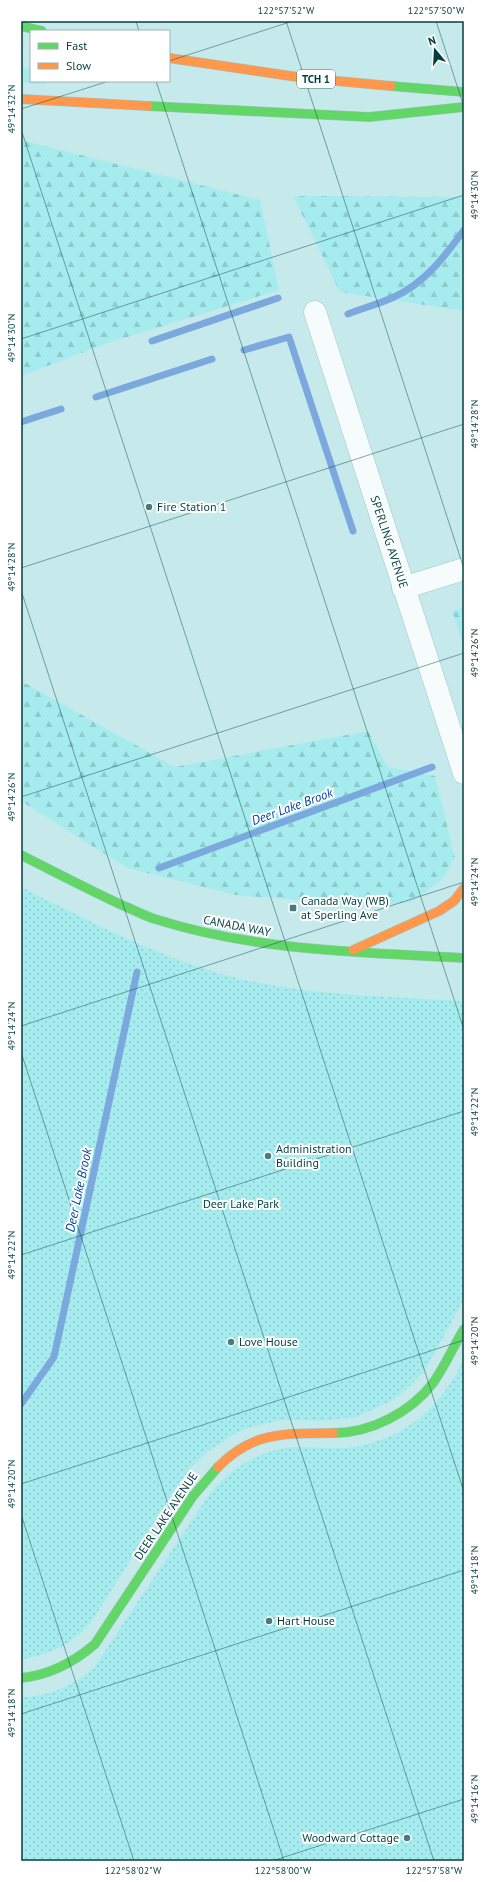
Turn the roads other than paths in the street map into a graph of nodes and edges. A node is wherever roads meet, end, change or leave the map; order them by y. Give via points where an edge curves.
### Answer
1 (21, 26) edge
2 (38, 30) edge
3 (170, 58) edge
4 (464, 92) edge
5 (21, 100) edge
6 (464, 107) edge
7 (315, 312) dead end
8 (464, 569) edge
9 (403, 588) junction
10 (464, 773) edge
11 (21, 856) edge
12 (464, 888) edge
13 (352, 951) junction
14 (464, 958) edge
15 (464, 1329) edge
16 (21, 1678) edge

1 - 2 main road
3 - 4 main road, TCH 1 via 304,78
5 - 6 main road via 369,117
7 - 9 street, SPERLING AVENUE
8 - 9 street
9 - 10 street, SPERLING AVENUE
11 - 13 main road, CANADA WAY via 154,919 263,944
12 - 13 main road via 454,901 439,911
13 - 14 main road, CANADA WAY
15 - 16 main road, DEER LAKE AVENUE via 438,1378 402,1411 381,1423 341,1433 280,1434 259,1439 225,1460 193,1496 95,1644 59,1670

